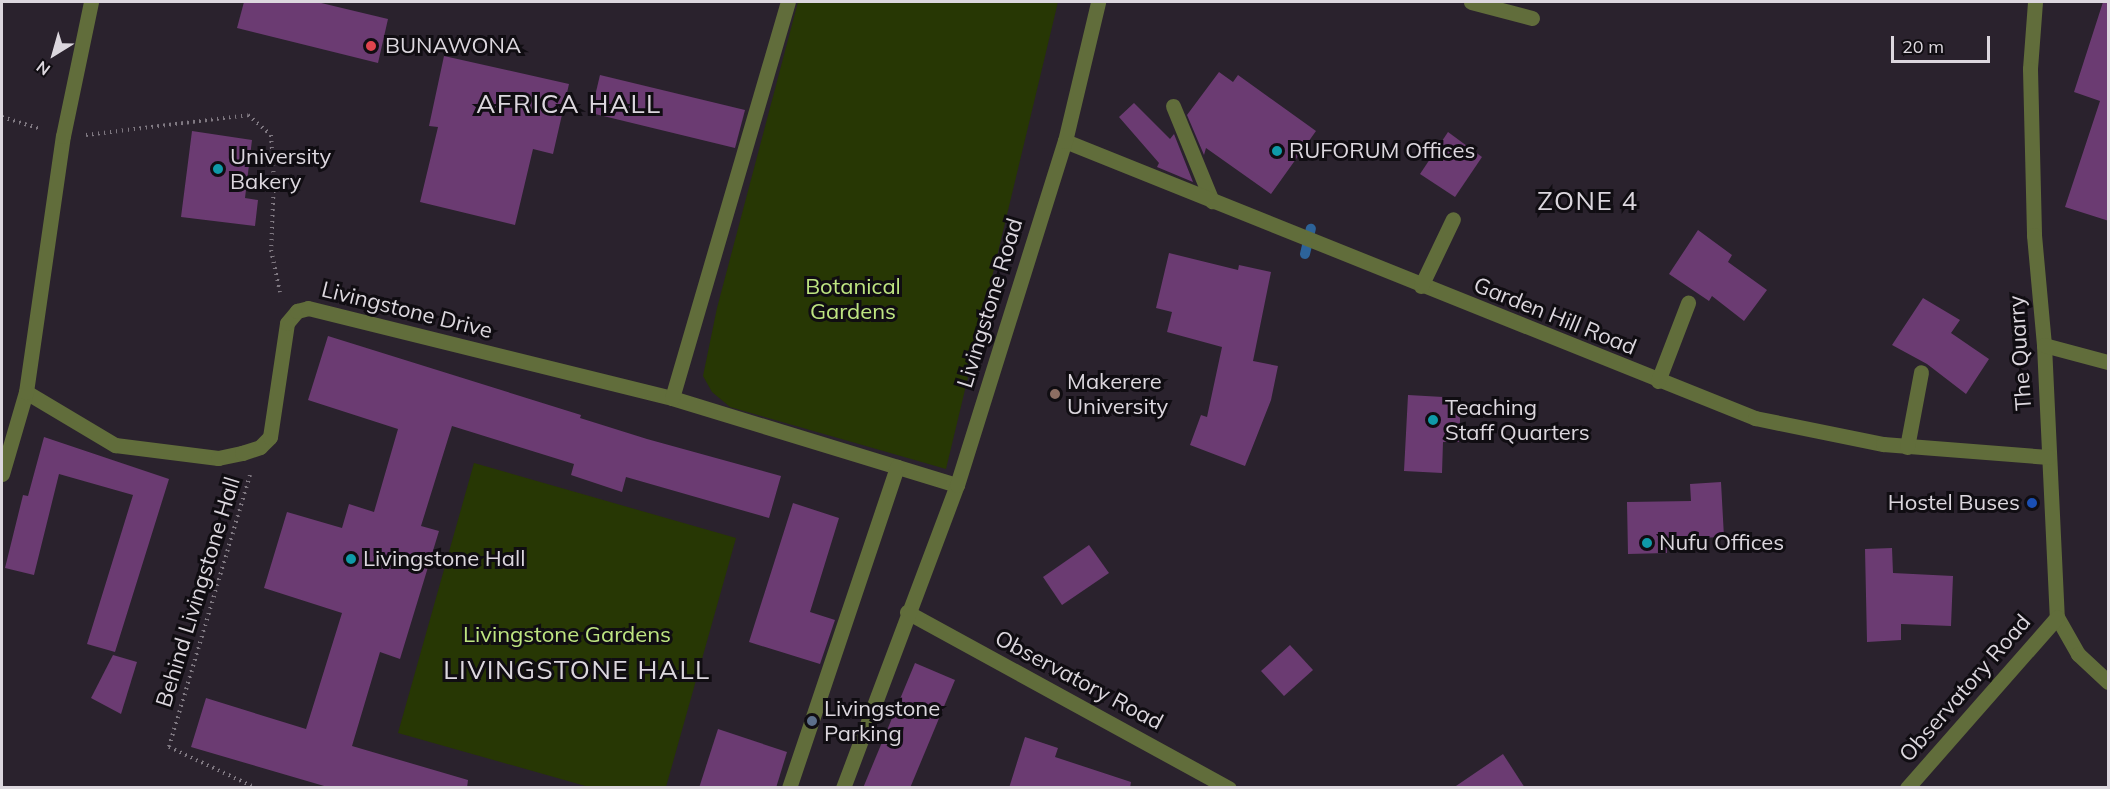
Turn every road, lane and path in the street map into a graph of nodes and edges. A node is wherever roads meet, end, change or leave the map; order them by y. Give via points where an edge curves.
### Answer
1 (91, 2) edge
2 (788, 2) edge
3 (1098, 2) edge
4 (1471, 2) edge
5 (2036, 2) edge
6 (1532, 18) dead end
7 (1173, 106) dead end
8 (2, 117) edge
9 (63, 136) junction
10 (1065, 141) junction
11 (1212, 201) junction
12 (1453, 219) dead end
13 (1421, 286) junction
14 (1688, 303) dead end
15 (287, 323) junction
16 (2044, 345) junction
17 (2109, 362) edge
18 (1921, 372) dead end
19 (1658, 381) junction
20 (26, 392) junction
21 (672, 398) junction
22 (260, 447) junction
23 (1907, 447) junction
24 (2048, 457) junction
25 (897, 466) junction
26 (2, 474) edge
27 (957, 485) junction
28 (906, 612) junction
29 (2057, 617) junction
30 (2109, 682) edge
31 (256, 788) edge
32 (789, 788) edge
33 (843, 788) edge
34 (1230, 788) edge
35 (1907, 788) edge

1 - 9 lane
2 - 21 lane
3 - 10 lane, Livingstone Road
4 - 6 lane
5 - 16 lane, The Quarry via 2030,69 2031,139 2034,235
7 - 11 lane
8 - 9 path
9 - 15 path via 120,133 248,115 271,135 271,250
9 - 20 lane
10 - 11 lane, Garden Hill Road
10 - 27 lane, Livingstone Road
11 - 13 lane, Garden Hill Road
12 - 13 lane
13 - 19 lane, Garden Hill Road
14 - 19 lane
15 - 21 lane, Livingstone Drive via 297,311 308,308
15 - 22 lane via 276,414 270,437
16 - 17 lane
16 - 24 lane, The Quarry
18 - 23 lane
19 - 23 lane, Garden Hill Road via 1755,418 1831,436
20 - 22 lane via 115,445 218,458
20 - 26 lane
21 - 25 lane, Livingstone Drive
22 - 31 path, Behind Livingstone Hall via 169,747
23 - 24 lane, Garden Hill Road
24 - 29 lane, The Quarry
25 - 27 lane, Livingstone Drive
25 - 32 lane
27 - 28 lane, Livingstone Road
28 - 33 lane, Livingstone Road
28 - 34 lane, Observatory Road
29 - 30 lane, The Quarry via 2078,654
29 - 35 lane, Observatory Road

